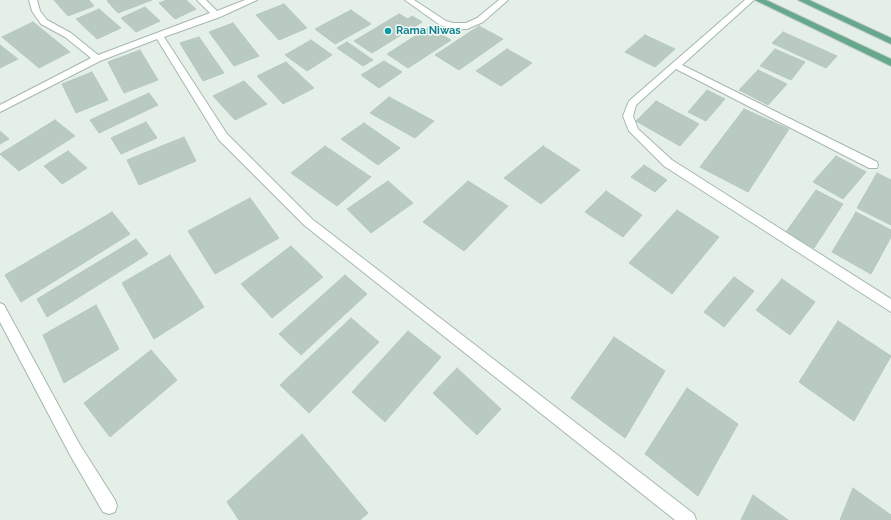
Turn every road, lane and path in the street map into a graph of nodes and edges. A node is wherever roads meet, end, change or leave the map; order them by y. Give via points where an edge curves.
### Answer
1 (33, 0) edge
2 (201, 0) edge
3 (252, 0) edge
4 (409, 0) edge
5 (504, 0) edge
6 (750, 0) edge
7 (759, 0) edge
8 (802, 0) edge
9 (217, 15) junction
10 (159, 36) junction
11 (891, 41) edge
12 (97, 59) junction
13 (891, 63) edge
14 (675, 65) junction
15 (0, 109) edge
16 (873, 165) dead end
17 (891, 306) edge
18 (0, 309) edge
19 (109, 506) dead end
20 (688, 520) edge

1 - 12 street via 36,11 44,22 68,34
2 - 9 street
3 - 9 street
4 - 5 street via 443,23 453,26 466,26 480,20
6 - 14 street
7 - 13 main road
8 - 11 main road
9 - 10 street
10 - 12 street
10 - 20 street via 222,136 308,222
12 - 15 street
14 - 16 street
14 - 17 street via 632,103 628,116 634,131 668,163
18 - 19 street via 75,450

